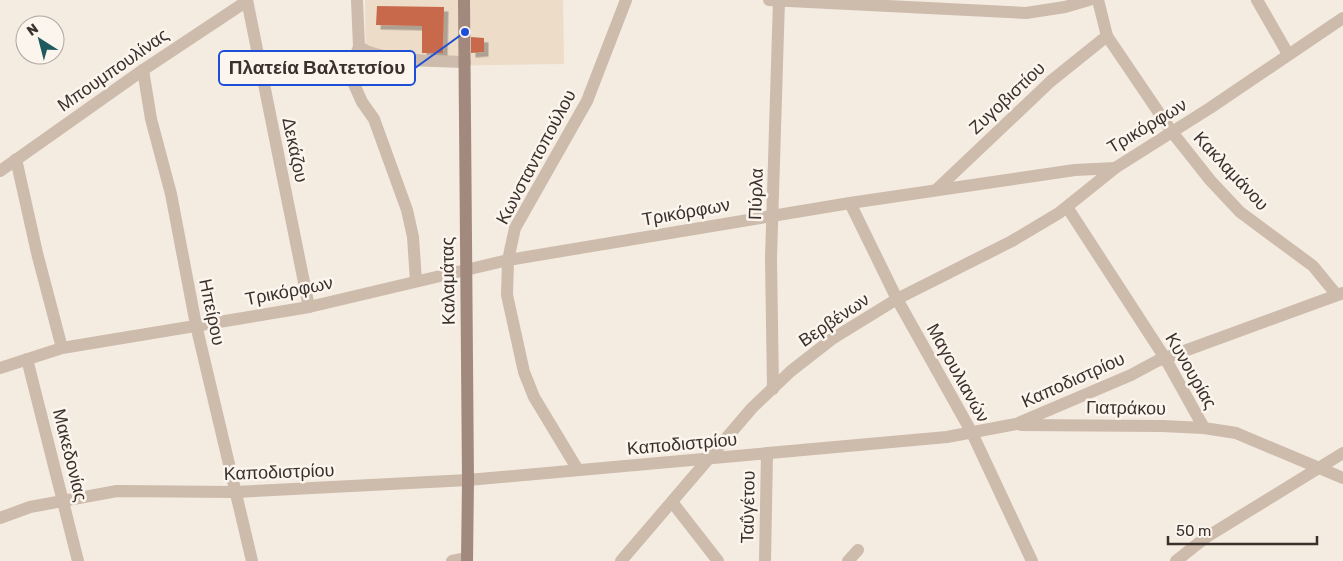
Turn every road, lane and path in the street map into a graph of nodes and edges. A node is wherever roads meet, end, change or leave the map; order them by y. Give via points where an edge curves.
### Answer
1 (247, 0) edge
2 (358, 0) edge
3 (464, 0) edge
4 (626, 0) edge
5 (776, 0) edge
6 (1089, 0) edge
7 (1098, 0) edge
8 (1257, 0) edge
9 (1343, 18) edge
10 (1107, 36) junction
11 (359, 47) junction
12 (1288, 54) junction
13 (465, 62) junction
14 (143, 70) junction
15 (1172, 132) junction
16 (16, 159) junction
17 (1115, 168) junction
18 (0, 171) edge
19 (936, 190) junction
20 (850, 203) junction
21 (1067, 207) junction
22 (772, 216) junction
23 (508, 260) junction
24 (465, 270) junction
25 (416, 281) junction
26 (1340, 293) edge
27 (897, 299) junction
28 (309, 307) junction
29 (196, 325) junction
30 (62, 348) junction
31 (1165, 358) junction
32 (27, 359) junction
33 (0, 368) edge
34 (773, 389) junction
35 (1016, 424) junction
36 (1204, 428) junction
37 (972, 433) junction
38 (1343, 452) edge
39 (767, 453) junction
40 (709, 460) junction
41 (1320, 468) junction
42 (578, 470) junction
43 (1343, 478) edge
44 (468, 480) junction
45 (235, 492) junction
46 (64, 500) junction
47 (672, 502) junction
48 (0, 518) edge
49 (858, 550) dead end
50 (467, 559) edge
51 (78, 561) edge
52 (252, 561) edge
53 (452, 561) edge
54 (621, 561) edge
55 (718, 561) edge
56 (765, 561) edge
57 (848, 561) edge
58 (1032, 561) edge
59 (1176, 561) edge

1 - 14 street, Μπουμπουλίνας
1 - 28 street, Δεκάζου
2 - 11 street
3 - 13 main road, Καλαμάτας
4 - 23 street, Κωνσταντοπούλου via 587,101 515,228
5 - 6 street via 1026,13 1058,9
5 - 22 street, Πύρλα
7 - 10 street, Κακλαμάνου
8 - 12 street
9 - 12 street, Τρικόρφων
10 - 15 street, Κακλαμάνου
10 - 19 street, Ζυγοβιστίου via 1051,81
11 - 13 street via 385,56
11 - 25 street via 353,62 353,82 374,119 407,210
12 - 15 street, Τρικόρφων
13 - 24 main road, Καλαμάτας
14 - 16 street, Μπουμπουλίνας
14 - 29 street, Ηπείρου
15 - 17 street, Τρικόρφων
15 - 26 street, Κακλαμάνου via 1240,212 1313,266
16 - 18 street, Μπουμπουλίνας
16 - 30 street
17 - 19 street, Τρικόρφων via 1075,170
17 - 21 street, Βερβένων
19 - 20 street, Τρικόρφων
20 - 22 street, Τρικόρφων
20 - 27 street, Μαγουλιανών
21 - 27 street, Βερβένων via 1012,241
21 - 31 street, Κυνουρίας
22 - 23 street, Τρικόρφων
22 - 34 street, Πύρλα
23 - 24 street, Τρικόρφων
23 - 42 street, Κωνσταντοπούλου via 508,295 524,372 534,397
24 - 25 street, Τρικόρφων
24 - 44 main road, Καλαμάτας
25 - 28 street, Τρικόρφων
26 - 31 street, Καποδιστρίου
27 - 34 street, Βερβένων via 832,339
27 - 37 street, Μαγουλιανών
28 - 29 street, Τρικόρφων
29 - 30 street, Τρικόρφων
29 - 45 street, Ηπείρου
30 - 32 street, Τρικόρφων
31 - 35 street, Καποδιστρίου
31 - 36 street, Κυνουρίας
32 - 33 street, Τρικόρφων
32 - 46 street, Μακεδονίας
34 - 40 street, Βερβένων via 752,408
35 - 36 street, Γιατράκου
35 - 37 street, Καποδιστρίου
36 - 41 street, Κυνουρίας via 1246,435
37 - 39 street, Καποδιστρίου
37 - 58 street, Μαγουλιανών
38 - 41 street
39 - 40 street, Καποδιστρίου
39 - 56 street, Ταΰγέτου
40 - 42 street, Καποδιστρίου
40 - 47 street, Βερβένων
41 - 43 street, Κυνουρίας
41 - 59 street via 1205,538
42 - 44 street, Καποδιστρίου
44 - 45 street, Καποδιστρίου
44 - 50 main road, Καλαμάτας
45 - 46 street, Καποδιστρίου via 117,491
45 - 52 street, Ηπείρου
46 - 48 street, Καποδιστρίου
46 - 51 street, Μακεδονίας
47 - 54 street, Βερβένων
47 - 55 street
49 - 57 street
50 - 53 street

